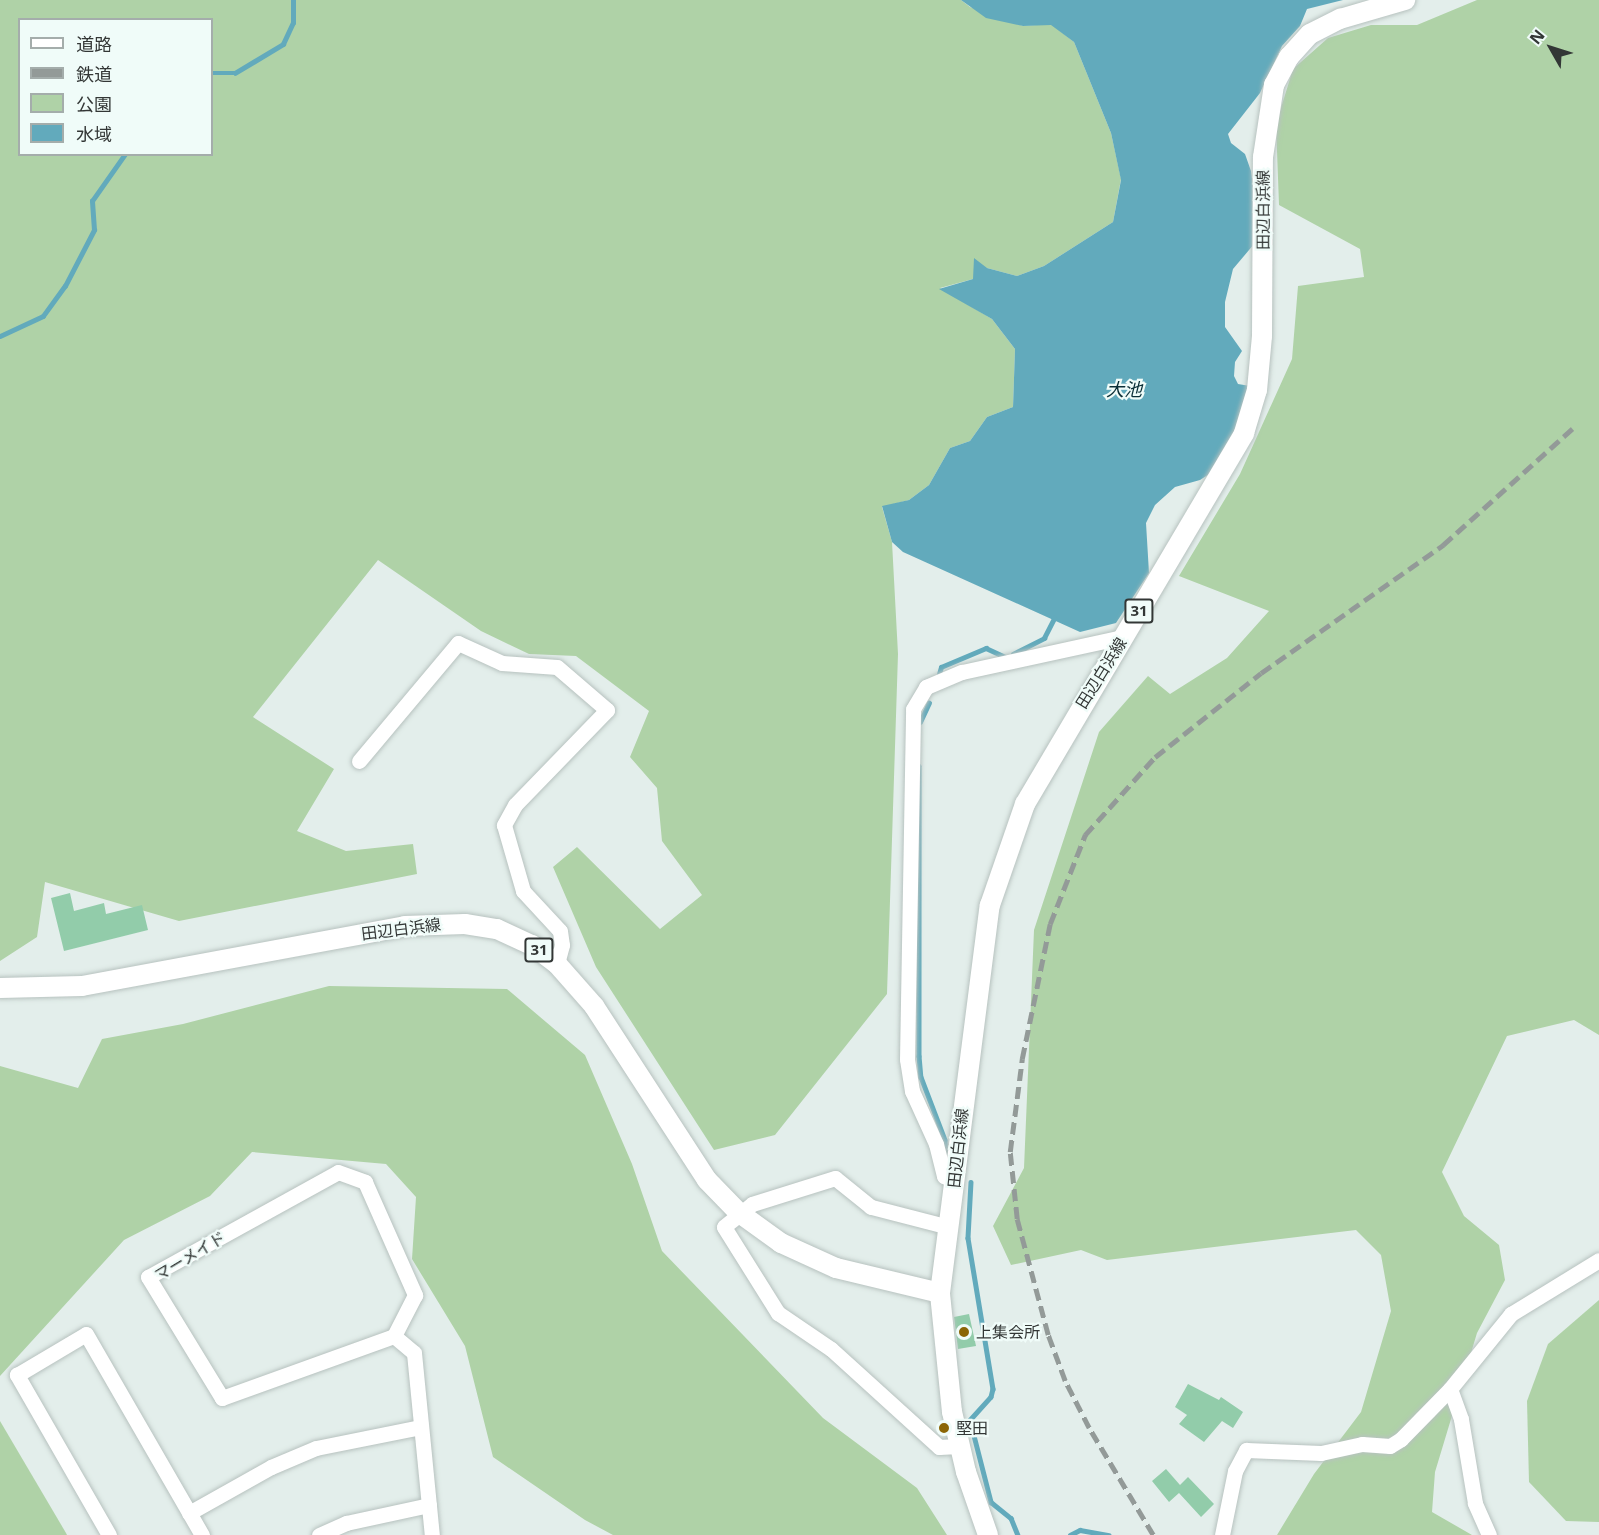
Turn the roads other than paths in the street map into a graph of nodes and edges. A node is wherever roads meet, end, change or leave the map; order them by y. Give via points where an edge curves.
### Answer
1 (1405, 0) edge
2 (1123, 637) junction
3 (359, 761) dead end
4 (557, 964) junction
5 (0, 988) edge
6 (955, 1181) junction
7 (738, 1212) junction
8 (949, 1227) junction
9 (1599, 1260) edge
10 (940, 1293) junction
11 (394, 1335) junction
12 (1450, 1389) junction
13 (420, 1427) junction
14 (959, 1446) junction
15 (429, 1505) junction
16 (189, 1513) junction
17 (109, 1535) edge
18 (202, 1535) edge
19 (319, 1535) edge
20 (432, 1535) edge
21 (988, 1535) edge
22 (1222, 1535) edge
23 (1489, 1535) edge

1 - 2 main road, 田辺白浜線 / 31 via 1340,18 1310,34 1289,57 1274,85 1263,157 1262,336 1257,390 1244,433 1227,465
2 - 6 main road, 田辺白浜線 / 31 via 1025,804 990,905 976,984
2 - 6 street via 962,672 926,687 913,709 907,1059 912,1091 936,1144 944,1176
3 - 4 street via 459,643 502,663 557,667 607,710 514,805 504,825 523,891 560,931 562,945
4 - 5 main road, 田辺白浜線 / 31 via 532,945 497,929 432,923 82,986
4 - 7 main road, 田辺白浜線 / 31 via 594,1006 706,1180
6 - 8 main road, 田辺白浜線 / 31
7 - 8 street via 835,1178 871,1207
7 - 10 main road, 田辺白浜線 / 31 via 781,1243 836,1268
7 - 14 street via 724,1227 778,1313 831,1349 939,1447
8 - 10 main road, 田辺白浜線 / 31
9 - 12 street via 1511,1314
10 - 14 main road, 田辺白浜線 / 31
11 - 11 street, マーメイド via 415,1295 365,1182 338,1172 148,1277 222,1398
11 - 13 street via 414,1353
12 - 22 street via 1401,1440 1390,1446 1362,1444 1321,1453 1246,1450 1235,1471
12 - 23 street via 1461,1419 1475,1503
13 - 15 street
13 - 16 street via 316,1448 271,1467
14 - 21 main road, 田辺白浜線 / 31
15 - 19 street via 346,1523
15 - 20 street
16 - 17 street via 86,1334 17,1375
16 - 18 street

